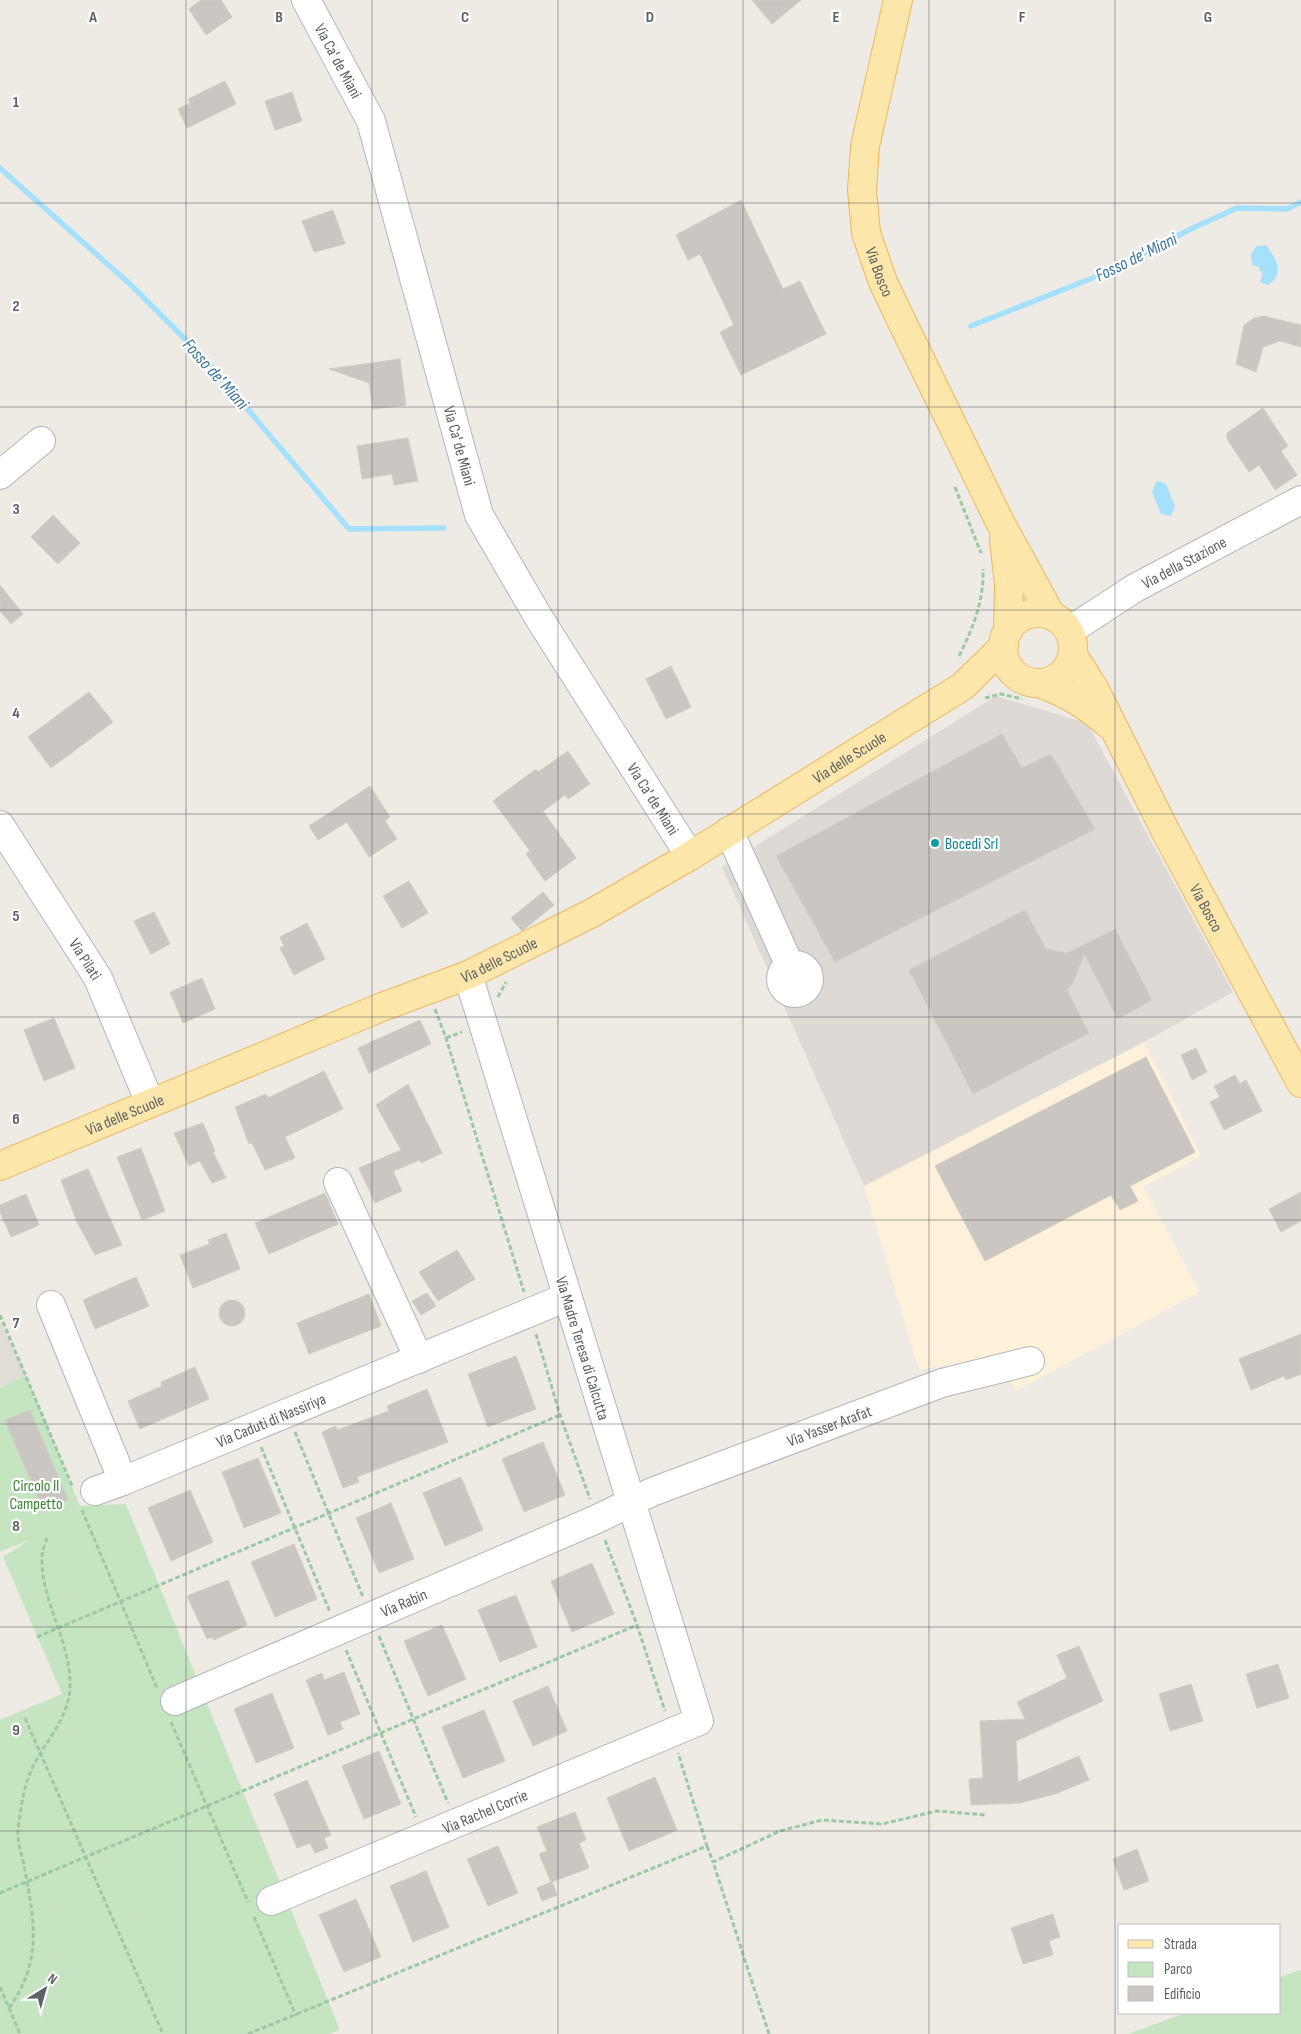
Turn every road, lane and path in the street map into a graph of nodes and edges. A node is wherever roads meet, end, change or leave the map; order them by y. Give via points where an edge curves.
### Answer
1 (306, 0) edge
2 (898, 0) edge
3 (41, 440) dead end
4 (0, 475) edge
5 (1301, 500) edge
6 (1000, 522) junction
7 (1064, 634) junction
8 (1006, 638) junction
9 (1033, 682) junction
10 (963, 686) junction
11 (1115, 730) junction
12 (0, 825) edge
13 (729, 831) junction
14 (690, 856) junction
15 (790, 966) dead end
16 (468, 975) junction
17 (446, 1038) dead end
18 (1301, 1083) edge
19 (150, 1103) junction
20 (0, 1166) edge
21 (338, 1182) dead end
22 (568, 1297) junction
23 (51, 1305) dead end
24 (530, 1313) junction
25 (0, 1315) edge
26 (419, 1359) junction
27 (1030, 1361) dead end
28 (560, 1415) junction
29 (123, 1481) junction
30 (83, 1497) junction
31 (631, 1501) junction
32 (597, 1519) junction
33 (47, 1538) dead end
34 (121, 1602) junction
35 (637, 1625) junction
36 (60, 1627) junction
37 (38, 1637) dead end
38 (167, 1702) junction
39 (25, 1718) dead end
40 (699, 1722) joint
41 (672, 1733) junction
42 (41, 1754) junction
43 (207, 1806) junction
44 (986, 1815) dead end
45 (707, 1846) junction
46 (85, 1856) junction
47 (713, 1862) junction
48 (27, 1882) junction
49 (0, 1893) edge
50 (271, 1901) dead end
51 (0, 1987) edge
52 (9, 2008) junction
53 (296, 2016) junction
54 (20, 2034) edge
55 (163, 2034) edge
56 (248, 2034) edge
57 (769, 2034) edge

1 - 14 street, Via Ca' de Miani via 371,121 479,515 539,618
2 - 6 main road, Via Bosco via 865,146 862,190 866,233 883,282
3 - 4 street
5 - 7 street, Via della Stazione via 1135,588
6 - 7 main road, Via Bosco
6 - 8 main road, Via Bosco via 1009,584
7 - 8 main road via 1039,613 1019,619
7 - 9 main road via 1069,665 1051,681
7 - 11 main road, Via Bosco
8 - 9 main road, Via Bosco via 1009,666 1017,675
8 - 10 main road, Via delle Scuole
9 - 10 main road, Via delle Scuole
9 - 11 main road, Via Bosco via 1065,692 1085,704
10 - 13 main road, Via delle Scuole
11 - 18 main road, Via Bosco
12 - 19 street, Via Pilati via 98,978
13 - 14 main road, Via delle Scuole
13 - 15 street
14 - 16 main road, Via delle Scuole via 592,913
16 - 19 main road, Via delle Scuole
16 - 22 street, Via Madre Teresa di Calcutta
17 - 24 path
19 - 20 main road, Via delle Scuole
21 - 26 street
22 - 24 street, Via Caduti di Nassiriya
22 - 31 street, Via Madre Teresa di Calcutta
23 - 29 street
24 - 26 street, Via Caduti di Nassiriya
24 - 28 path
25 - 30 path
26 - 29 street, Via Caduti di Nassiriya
27 - 31 street, Via Yasser Arafat via 942,1383
28 - 32 path
28 - 34 path
29 - 30 street, Via Caduti di Nassiriya
30 - 34 path
31 - 32 street, Via Rabin
31 - 40 street, Via Madre Teresa di Calcutta
32 - 35 path
32 - 38 street, Via Rabin
33 - 36 path via 42,1556 45,1580
34 - 36 path
34 - 38 path
35 - 41 path
35 - 43 path
36 - 37 path
36 - 42 path via 68,1656 70,1690 66,1708
38 - 43 path
39 - 42 path
40 - 41 street, Via Rachel Corrie
41 - 45 path
41 - 50 street, Via Rachel Corrie
42 - 46 path
42 - 48 path via 23,1791 18,1833
43 - 46 path
43 - 53 path
44 - 47 path via 937,1811 882,1824 822,1820 780,1830
45 - 47 path
45 - 53 path
46 - 48 path
46 - 55 path
47 - 57 path
48 - 49 path
48 - 52 path via 35,1941 22,1990
51 - 52 path
52 - 54 path
53 - 56 path

